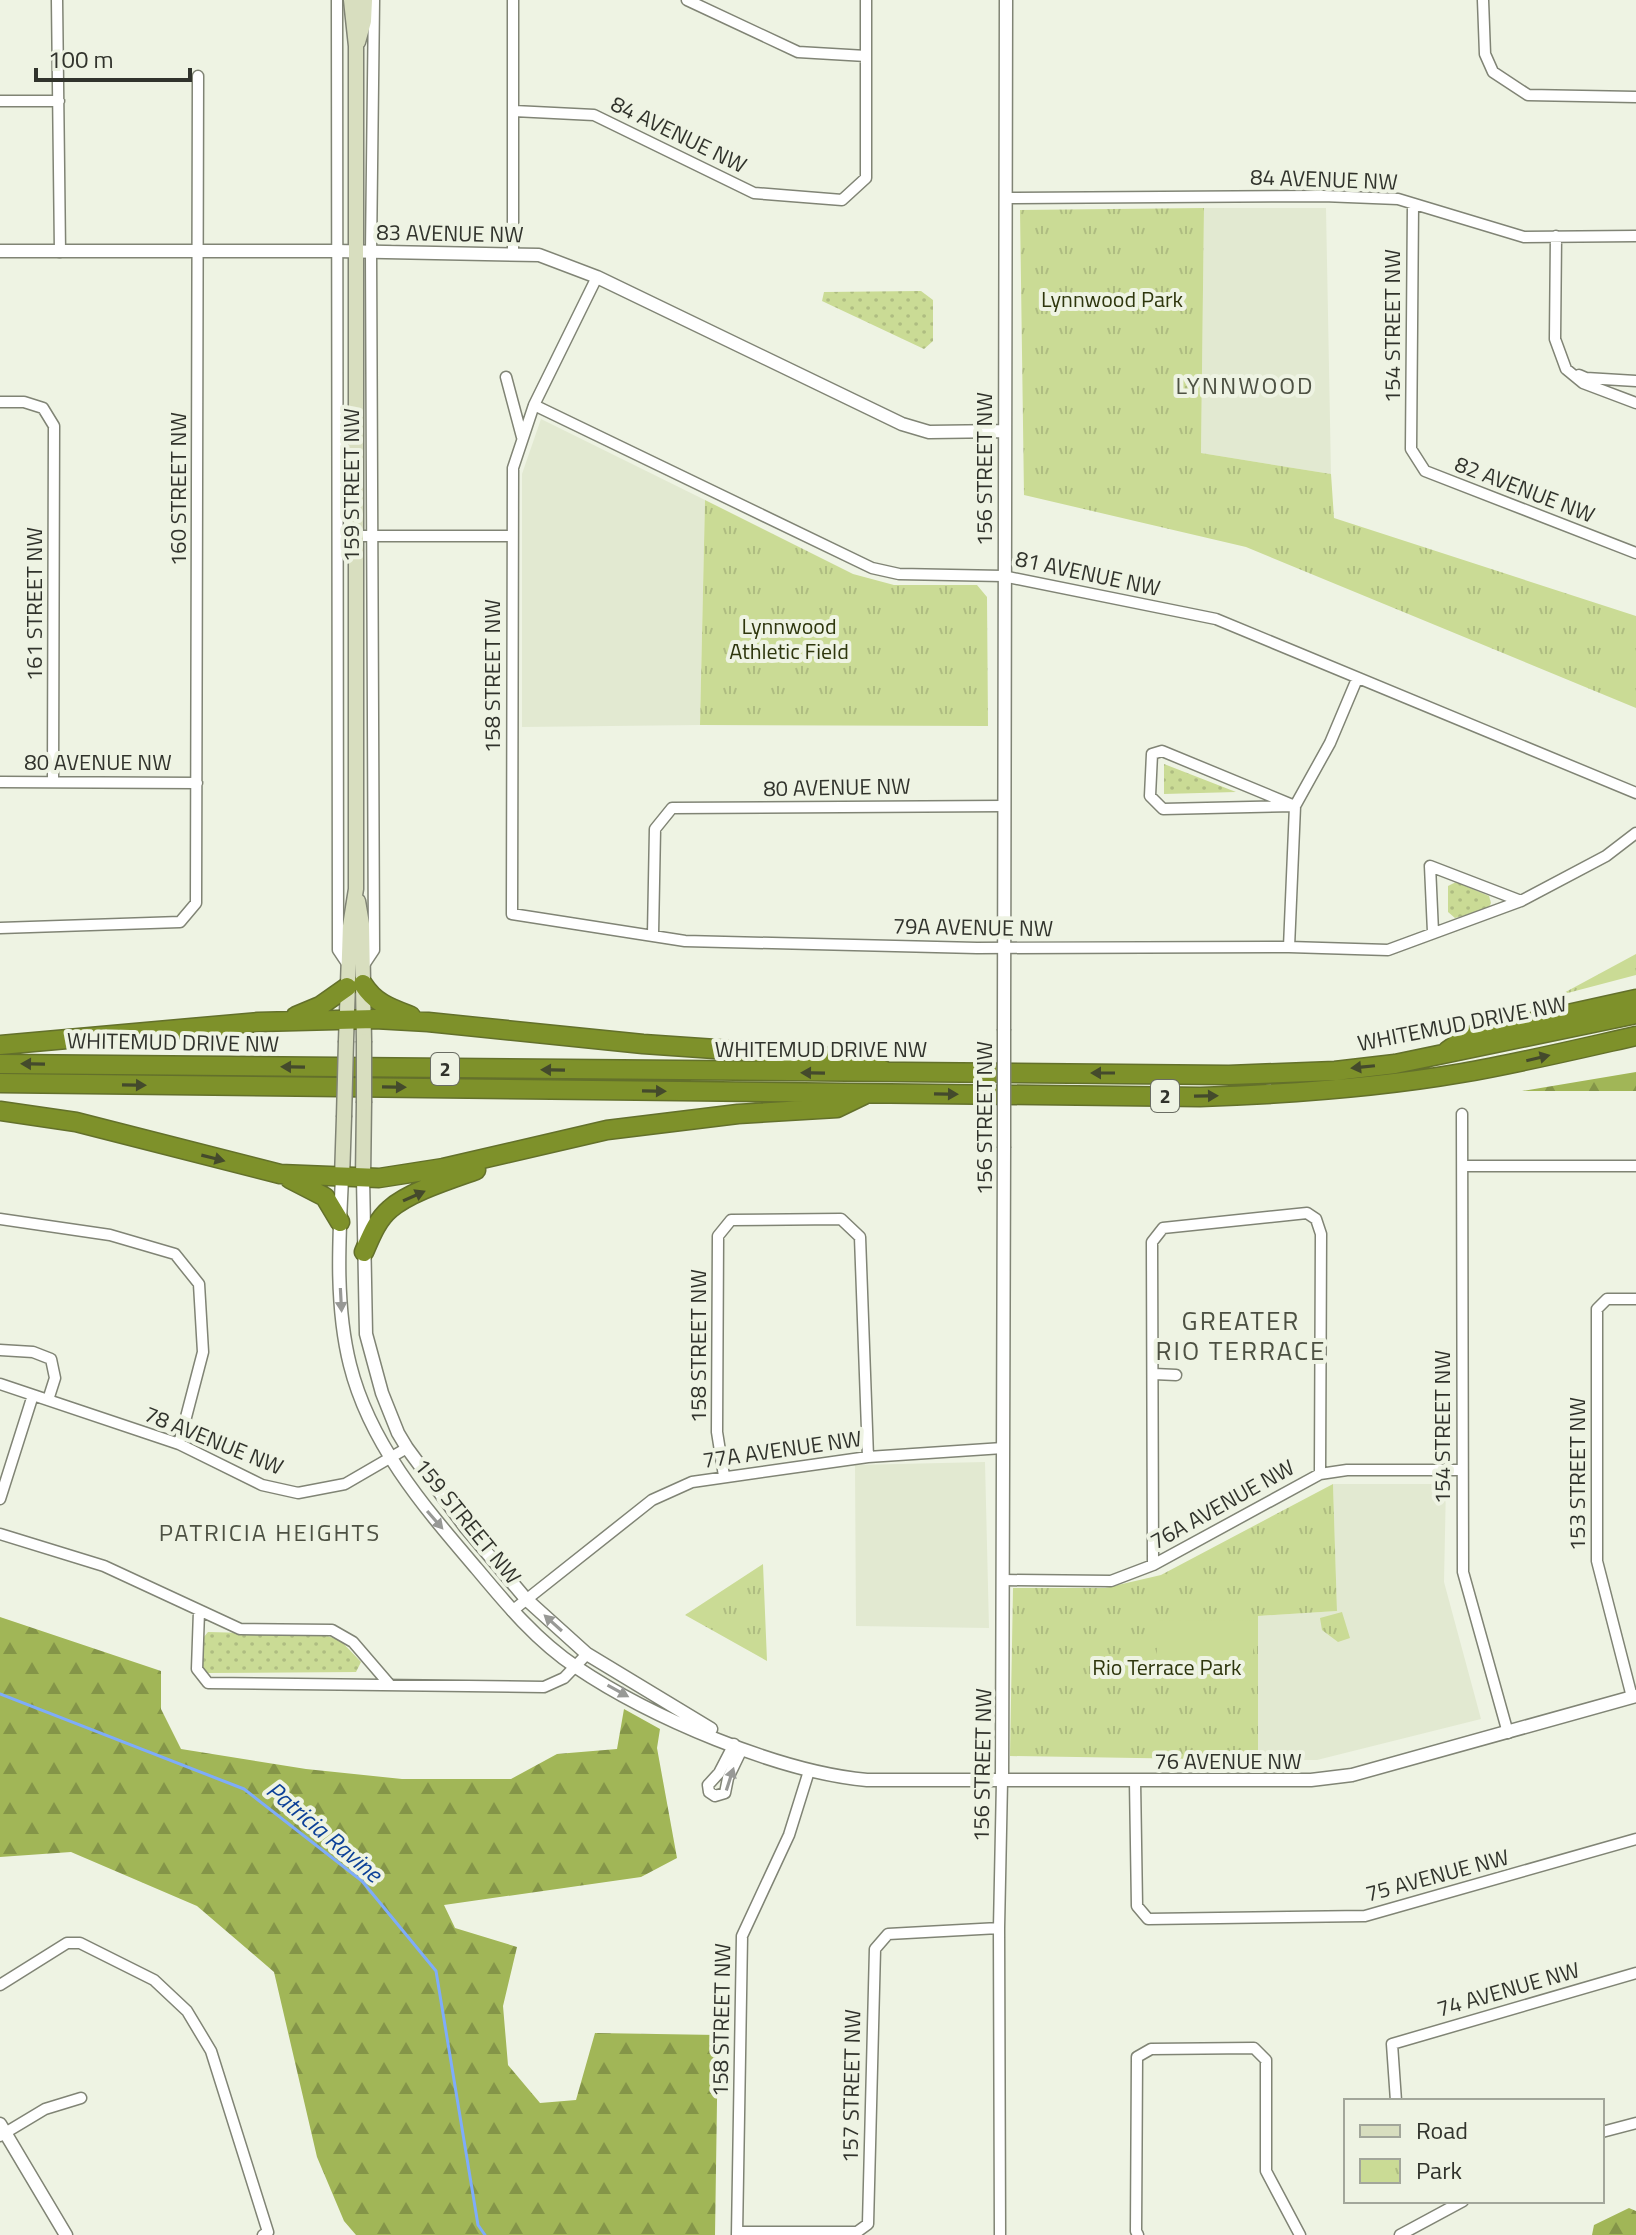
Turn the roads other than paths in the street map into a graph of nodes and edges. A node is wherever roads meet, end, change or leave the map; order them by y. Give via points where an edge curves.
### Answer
1 (57, 0) edge
2 (337, 0) edge
3 (351, 0) edge
4 (365, 0) edge
5 (374, 0) edge
6 (513, 0) edge
7 (687, 0) edge
8 (866, 0) edge
9 (1006, 0) edge
10 (1483, 0) edge
11 (356, 46) junction
12 (866, 56) junction
13 (198, 76) dead end
14 (1636, 97) edge
15 (0, 101) edge
16 (59, 101) junction
17 (514, 111) junction
18 (1006, 198) junction
19 (1413, 204) junction
20 (1556, 236) junction
21 (1636, 236) edge
22 (0, 251) edge
23 (199, 251) junction
24 (336, 251) junction
25 (364, 251) junction
26 (60, 252) junction
27 (513, 252) junction
28 (597, 277) junction
29 (1566, 369) junction
30 (506, 377) dead end
31 (1636, 381) edge
32 (0, 402) edge
33 (1636, 403) edge
34 (534, 405) junction
35 (1005, 431) junction
36 (523, 439) junction
37 (1411, 449) joint
38 (356, 536) junction
39 (373, 536) junction
40 (511, 536) junction
41 (1636, 553) edge
42 (1003, 576) junction
43 (1357, 679) junction
44 (0, 782) edge
45 (53, 782) junction
46 (197, 783) junction
47 (1636, 793) edge
48 (1004, 806) junction
49 (1295, 806) junction
50 (1636, 833) edge
51 (1521, 901) junction
52 (512, 914) joint
53 (0, 928) edge
54 (1433, 932) junction
55 (653, 934) junction
56 (1289, 947) junction
57 (1005, 948) junction
58 (355, 976) junction
59 (1636, 999) edge
60 (1636, 1014) edge
61 (355, 1021) junction
62 (258, 1022) junction
63 (428, 1022) junction
64 (1636, 1036) edge
65 (0, 1045) edge
66 (1440, 1056) junction
67 (0, 1064) edge
68 (891, 1074) junction
69 (0, 1083) edge
70 (868, 1094) junction
71 (0, 1111) edge
72 (1462, 1114) dead end
73 (572, 1138) junction
74 (1463, 1166) junction
75 (1636, 1166) edge
76 (280, 1174) junction
77 (342, 1178) junction
78 (363, 1178) junction
79 (0, 1219) edge
80 (340, 1222) junction
81 (364, 1252) junction
82 (1636, 1299) edge
83 (0, 1350) edge
84 (1154, 1374) junction
85 (1176, 1375) dead end
86 (0, 1384) edge
87 (33, 1395) junction
88 (48, 1400) junction
89 (179, 1444) junction
90 (407, 1448) junction
91 (1003, 1448) junction
92 (390, 1457) junction
93 (868, 1457) junction
94 (1462, 1470) junction
95 (1320, 1474) junction
96 (724, 1476) junction
97 (0, 1499) edge
98 (0, 1534) edge
99 (1153, 1565) junction
100 (1003, 1580) junction
101 (526, 1599) junction
102 (199, 1611) junction
103 (512, 1611) junction
104 (587, 1654) junction
105 (575, 1667) junction
106 (390, 1685) junction
107 (1634, 1697) edge
108 (1508, 1733) junction
109 (738, 1746) junction
110 (809, 1771) junction
111 (1002, 1781) junction
112 (1135, 1781) junction
113 (1636, 1839) edge
114 (999, 1928) junction
115 (1636, 1973) edge
116 (0, 1985) edge
117 (81, 2098) dead end
118 (1396, 2099) edge
119 (1636, 2123) edge
120 (2, 2131) edge
121 (1604, 2131) edge
122 (1447, 2205) edge
123 (737, 2233) edge
124 (66, 2235) edge
125 (263, 2235) edge
126 (1000, 2235) edge
127 (1138, 2235) edge
128 (1300, 2235) edge
129 (1400, 2235) edge

1 - 16 street
2 - 24 street, 159 STREET NW
3 - 11 main road, 159 STREET NW
4 - 11 main road, 159 STREET NW
5 - 25 street, 159 STREET NW
6 - 17 street
7 - 12 street via 798,52
8 - 12 street
9 - 18 street, 156 STREET NW
10 - 14 street via 1485,54 1493,72 1528,95
11 - 25 main road, 159 STREET NW
12 - 17 street, 84 AVENUE NW via 866,178 842,200 754,193 594,115
13 - 23 street, 160 STREET NW
15 - 16 street
16 - 26 street
17 - 27 street
18 - 19 street, 84 AVENUE NW via 1323,196
18 - 35 street, 156 STREET NW
19 - 20 street, 84 AVENUE NW via 1524,237
19 - 37 street, 154 STREET NW
20 - 21 street, 84 AVENUE NW
20 - 29 street via 1555,339
22 - 26 street, 83 AVENUE NW
23 - 24 street, 83 AVENUE NW
23 - 26 street, 83 AVENUE NW
23 - 46 street, 160 STREET NW
24 - 25 street, 83 AVENUE NW
24 - 58 street, 159 STREET NW via 338,950
25 - 27 street, 83 AVENUE NW
25 - 38 main road, 159 STREET NW
25 - 39 street, 159 STREET NW
27 - 28 street, 83 AVENUE NW via 539,255
28 - 34 street, 158 STREET NW
28 - 35 street, 83 AVENUE NW via 902,424 929,432
29 - 31 street via 1586,378
29 - 33 street via 1583,383
30 - 36 street
32 - 45 street, 161 STREET NW via 43,408 54,426
34 - 36 street, 158 STREET NW
34 - 42 street, 81 AVENUE NW via 872,568 899,574
35 - 42 street, 156 STREET NW
36 - 40 street, 158 STREET NW via 513,468
37 - 41 street, 82 AVENUE NW via 1425,471
38 - 39 street
38 - 58 main road, 159 STREET NW via 356,889 362,924
39 - 40 street
39 - 58 street, 159 STREET NW via 374,950
40 - 52 street, 158 STREET NW
42 - 43 street, 81 AVENUE NW via 1216,619
42 - 48 street, 156 STREET NW
43 - 47 street, 81 AVENUE NW
43 - 49 street
44 - 45 street, 80 AVENUE NW
45 - 46 street, 80 AVENUE NW
46 - 53 street, 160 STREET NW via 196,903 180,922
48 - 55 street, 80 AVENUE NW via 672,808 655,829
48 - 57 street, 156 STREET NW
49 - 49 street via 1162,751 1152,754 1150,796 1163,809
49 - 56 street
50 - 51 street, 79A AVENUE NW via 1606,856
51 - 54 street, 79A AVENUE NW
51 - 54 street via 1430,866
52 - 55 street, 79A AVENUE NW
54 - 56 street, 79A AVENUE NW via 1388,950
55 - 57 street, 79A AVENUE NW via 685,941
56 - 57 street, 79A AVENUE NW
57 - 91 street, 156 STREET NW, bridge
58 - 61 main road, 159 STREET NW
58 - 62 highway via 338,995 305,1015
58 - 63 highway via 380,1004
59 - 66 highway via 1468,1036
60 - 66 highway, WHITEMUD DRIVE NW / 2
61 - 62 highway
61 - 63 highway
61 - 77 main road, 159 STREET NW, bridge via 346,1041
61 - 78 main road, 159 STREET NW, bridge via 364,1041
62 - 65 highway
63 - 68 highway via 612,1042 860,1059
70 -> 64 highway, WHITEMUD DRIVE NW / 2 via 1285,1094 1461,1073
66 -> 68 highway, WHITEMUD DRIVE NW / 2 via 1335,1071 1229,1075
68 -> 67 highway, WHITEMUD DRIVE NW / 2
69 -> 70 highway, WHITEMUD DRIVE NW / 2
70 - 73 highway via 837,1108 671,1121
71 -> 76 highway via 76,1122
72 - 74 street, 154 STREET NW
73 - 78 highway via 443,1168
81 -> 73 highway via 378,1222 405,1199
74 - 75 street
74 - 94 street, 154 STREET NW
76 - 77 highway
76 - 80 highway via 325,1197
77 - 78 highway
77 - 80 street, 159 STREET NW
78 - 81 street, 159 STREET NW
79 - 89 street via 110,1235 175,1254 199,1284 203,1352
80 -> 92 street, 159 STREET NW via 340,1303 350,1366 373,1429
81 - 90 street, 159 STREET NW via 369,1349
82 - 107 street, 153 STREET NW via 1607,1299 1597,1309 1597,1561
83 - 88 street via 51,1359 55,1378
84 - 85 street
84 - 95 street via 1152,1242 1163,1228 1307,1213 1316,1219 1321,1234
84 - 99 street
86 - 87 street, 78 AVENUE NW
87 - 88 street, 78 AVENUE NW
87 - 97 street
88 - 89 street, 78 AVENUE NW
89 - 92 street, 78 AVENUE NW via 262,1485 298,1493 345,1484
90 - 92 street, 78 AVENUE NW
90 - 101 street, 159 STREET NW
91 - 93 street, 77A AVENUE NW
91 - 100 street, 156 STREET NW
92 -> 103 street, 159 STREET NW via 425,1509
93 - 96 street, 77A AVENUE NW
93 - 96 street, 158 STREET NW via 860,1237 841,1219 731,1220 718,1236 717,1432
94 - 95 street, 76A AVENUE NW
94 - 108 street, 154 STREET NW via 1463,1575
95 - 99 street, 76A AVENUE NW
96 - 101 street, 77A AVENUE NW via 692,1482 652,1500
98 - 102 street via 104,1566
99 - 100 street, 76A AVENUE NW via 1111,1581
100 - 111 street, 156 STREET NW
101 - 103 street, 77A AVENUE NW
104 -> 101 street, 159 STREET NW
102 - 106 street via 240,1629 332,1630 353,1642
102 - 106 street via 197,1669 208,1683
103 - 105 street, 159 STREET NW
104 - 105 street
104 - 109 street, 159 STREET NW
105 - 106 street via 544,1687
105 -> 109 street, 159 STREET NW via 627,1697
107 - 108 street, 76 AVENUE NW
108 - 112 street, 76 AVENUE NW via 1339,1777
109 - 110 street, 159 STREET NW
110 - 111 street, 76 AVENUE NW via 867,1780
110 - 123 street, 158 STREET NW via 789,1835 742,1936
111 - 112 street, 76 AVENUE NW
111 - 114 street, 156 STREET NW
112 - 113 street, 75 AVENUE NW via 1137,1906 1148,1919 1365,1916
114 - 123 street, 157 STREET NW via 888,1934 875,1949 868,2224 857,2232
114 - 126 street, 156 STREET NW
115 - 118 street, 74 AVENUE NW via 1392,2044
116 - 125 street via 67,1943 80,1943 154,1980 187,2011 211,2051 268,2232
117 - 120 street
119 - 121 street
120 - 124 street
122 - 129 street
127 - 128 street via 1137,2057 1151,2049 1254,2048 1266,2060 1266,2171

